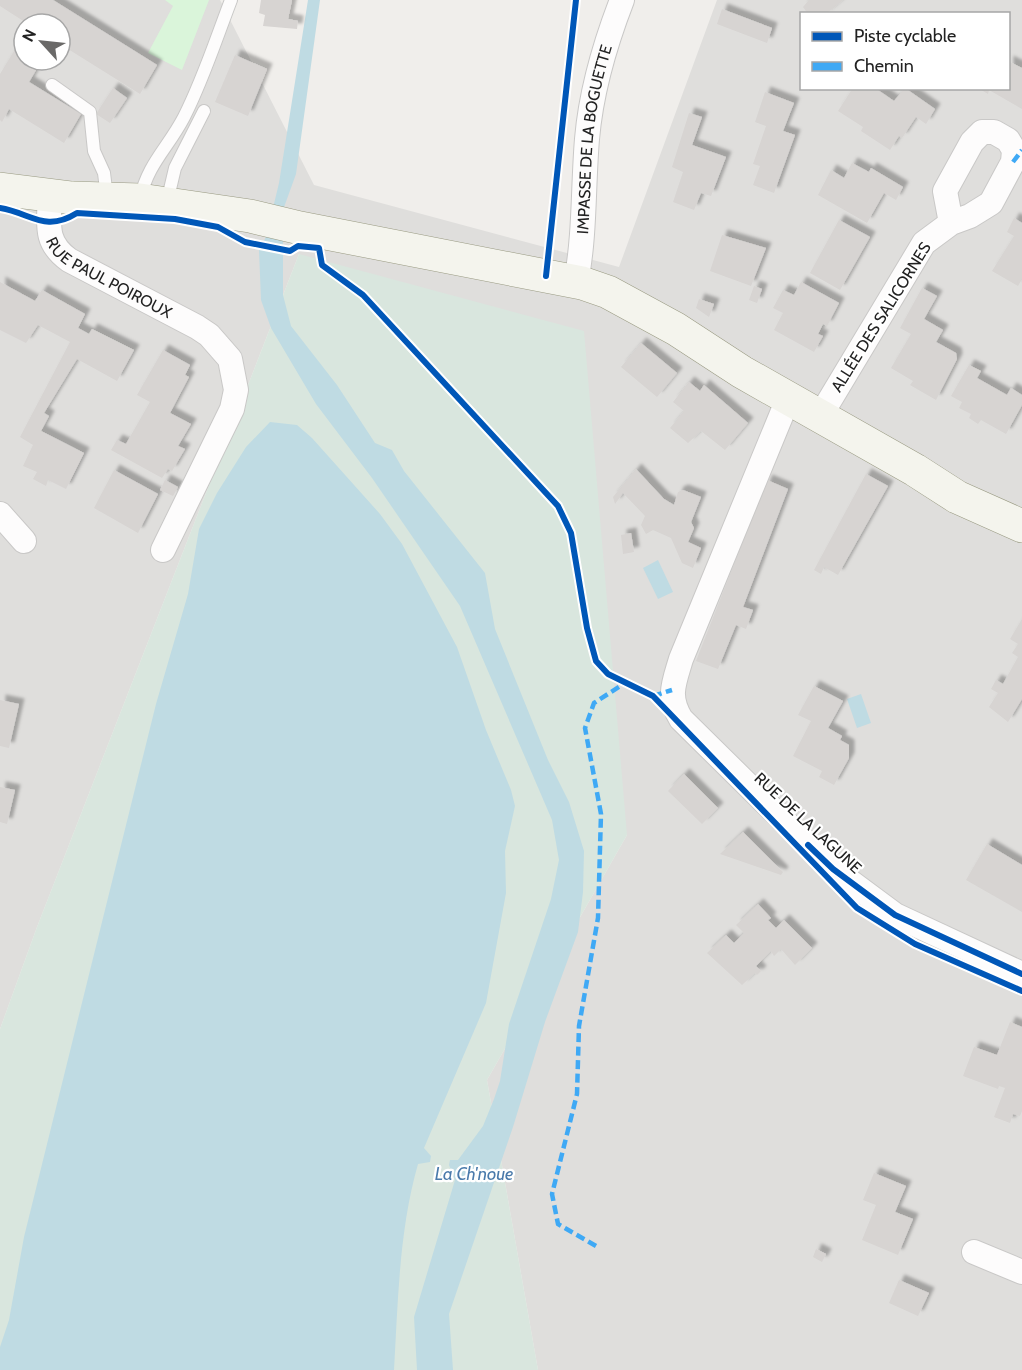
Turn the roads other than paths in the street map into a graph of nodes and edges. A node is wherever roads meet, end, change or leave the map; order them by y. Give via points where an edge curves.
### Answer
1 (231, 0) edge
2 (622, 0) edge
3 (52, 85) dead end
4 (204, 111) dead end
5 (0, 189) edge
6 (50, 196) junction
7 (107, 199) junction
8 (153, 201) junction
9 (951, 223) dead end
10 (576, 282) junction
11 (788, 399) junction
12 (819, 418) junction
13 (0, 514) edge
14 (1022, 526) edge
15 (24, 541) dead end
16 (163, 550) dead end
17 (1022, 974) edge
18 (974, 1252) dead end
19 (1022, 1272) edge

1 - 8 lane via 184,117 149,169
2 - 10 street, IMPASSE DE LA BOGUETTE via 606,40 588,136
3 - 7 lane via 90,112 94,151 104,173
4 - 8 lane
5 - 6 main road
6 - 7 main road
6 - 16 street, RUE PAUL POIROUX via 51,241 56,250 209,335 230,359 235,373 232,409
7 - 8 main road
8 - 10 main road via 250,216
9 - 12 street, ALLÉE DES SALICORNES via 924,243
10 - 11 main road via 608,292 657,319
11 - 12 main road
11 - 17 street, RUE DE LA LAGUNE via 681,659 672,690 673,706 681,719 833,869 895,915
12 - 14 main road via 957,497
13 - 15 street
18 - 19 street

